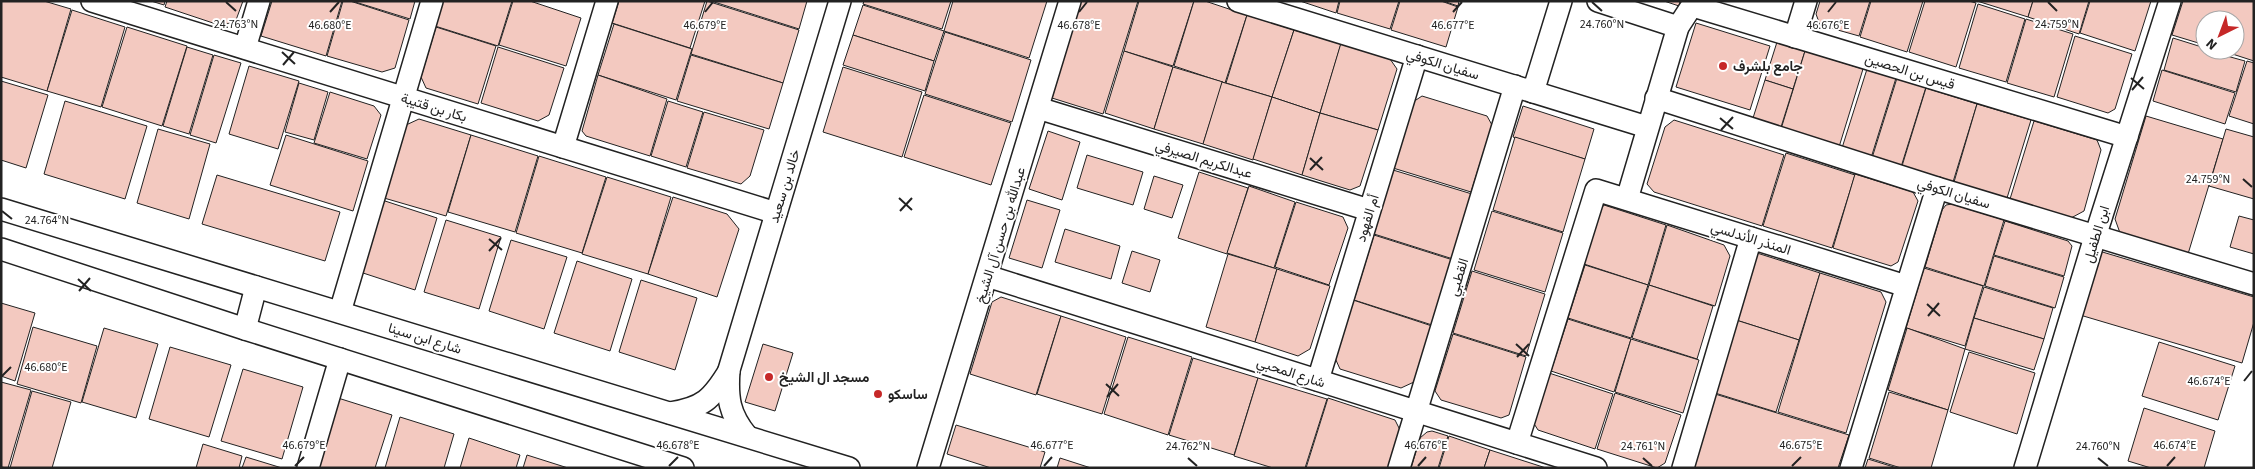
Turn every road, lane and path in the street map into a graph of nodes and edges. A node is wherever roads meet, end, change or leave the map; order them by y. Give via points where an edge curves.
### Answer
1 (92, 1) edge
2 (260, 1) edge
3 (432, 1) edge
4 (607, 1) edge
5 (840, 1) edge
6 (1070, 1) edge
7 (1238, 1) edge
8 (1562, 1) edge
9 (1598, 1) edge
10 (1806, 1) edge
11 (2170, 1) edge
12 (1694, 4) edge
13 (1678, 27) junction
14 (1795, 37) junction
15 (245, 48) junction
16 (1417, 56) junction
17 (1524, 89) junction
18 (403, 97) junction
19 (1656, 98) junction
20 (1038, 108) junction
21 (1647, 127) junction
22 (2127, 137) junction
23 (563, 147) junction
24 (1937, 188) junction
25 (1627, 200) junction
26 (1, 209) edge
27 (1369, 210) junction
28 (776, 213) junction
29 (2095, 237) junction
30 (1751, 238) junction
31 (1, 249) edge
32 (987, 276) junction
33 (2254, 284) edge
34 (1906, 286) junction
35 (256, 287) junction
36 (340, 312) junction
37 (246, 329) junction
38 (340, 359) junction
39 (729, 370) junction
40 (1318, 380) junction
41 (1417, 412) junction
42 (670, 413) junction
43 (747, 436) junction
44 (1517, 443) junction
45 (308, 468) edge
46 (683, 468) edge
47 (849, 468) edge
48 (928, 468) edge
49 (1400, 468) edge
50 (1596, 468) edge
51 (1683, 468) edge
52 (1851, 468) edge
53 (2025, 468) edge

1 - 15 street, بكار بن قتيبة
2 - 15 street
3 - 18 street
4 - 23 street
5 - 28 street, خالد بن سعيد
6 - 20 street, عبدالله بن حسن آل الشيخ
7 - 16 street, سفيان الكوفي
8 - 17 street, القطبي
9 - 13 street
10 - 14 street
11 - 22 street, ابن الطفيل
12 - 13 street
12 - 14 street, قيس بن الحصين
13 - 19 street
14 - 22 street, قيس بن الحصين
15 - 18 street, بكار بن قتيبة
16 - 17 street, سفيان الكوفي
16 - 27 street, أم الفهود
17 - 21 street, سفيان الكوفي
17 - 41 street, القطبي
18 - 23 street, بكار بن قتيبة
18 - 36 street
19 - 21 street
19 - 24 street, سفيان الكوفي
20 - 27 street, عبدالكريم الصيرفي
20 - 32 street, عبدالله بن حسن آل الشيخ
21 - 25 street
22 - 29 street, ابن الطفيل
23 - 28 street, بكار بن قتيبة
24 - 29 street, سفيان الكوفي
24 - 34 street
25 - 30 street, المنذر الأندلسي
25 - 44 street, المنذر الأندلسي via 1596,190
26 - 35 street, شارع ابن سينا
27 - 40 street, أم الفهود
28 - 39 street, خالد بن سعيد
29 - 33 street, سفيان الكوفي
29 - 53 street, ابن الطفيل
30 - 34 street, المنذر الأندلسي
30 - 51 street
31 - 37 street
32 - 40 street, شارع المحبي
32 - 48 street, عبدالله بن حسن آل الشيخ
34 - 52 street
35 - 36 street, شارع ابن سينا
35 - 37 street
36 - 42 street, شارع ابن سينا
37 - 38 street
38 - 45 street
38 - 46 street
39 - 42 street, خالد بن سعيد via 707,401 692,409
39 - 43 street, خالد بن سعيد via 730,409 735,422
40 - 41 street, شارع المحبي
41 - 44 street, شارع المحبي
41 - 49 street, القطبي
42 - 43 street, شارع ابن سينا
43 - 47 street, شارع ابن سينا
44 - 50 street, شارع المحبي

